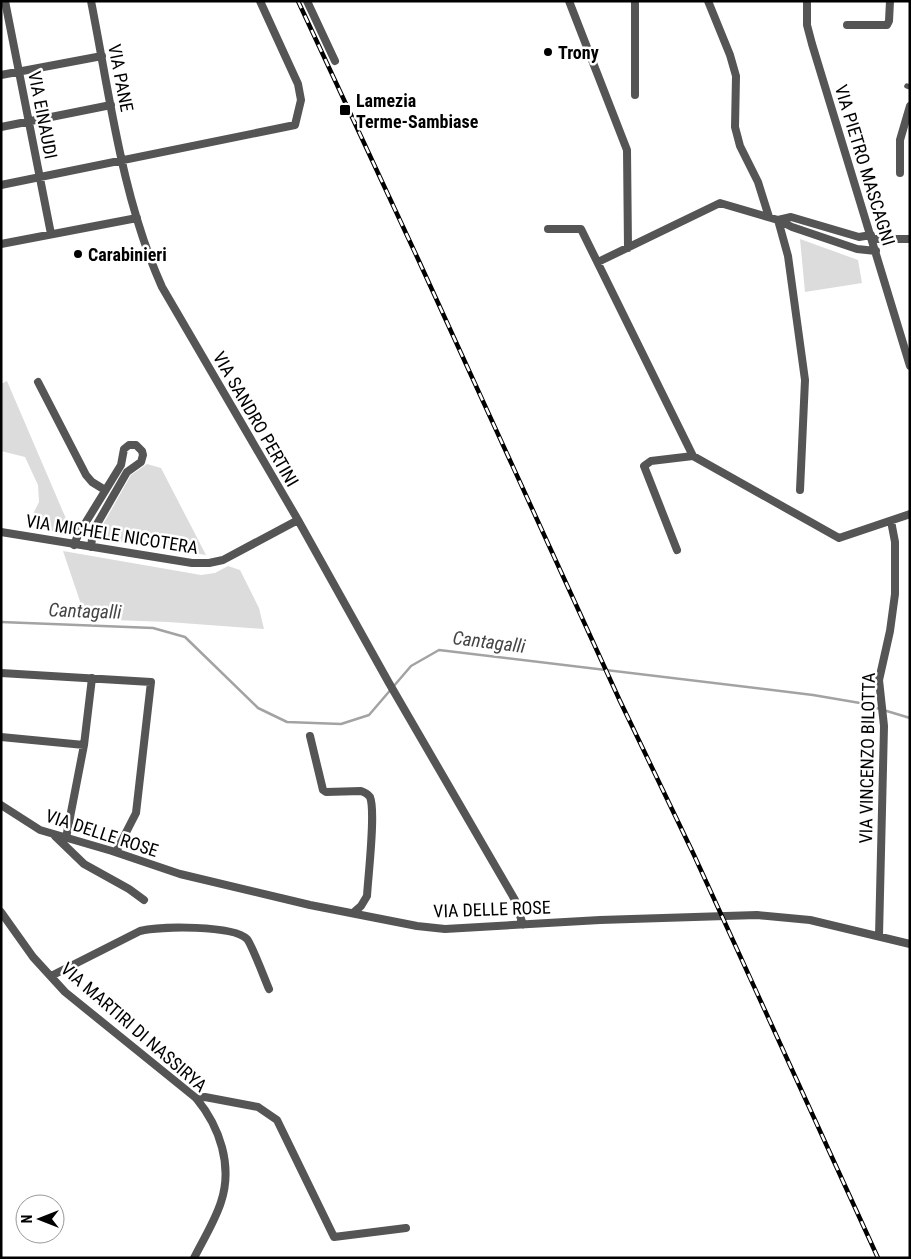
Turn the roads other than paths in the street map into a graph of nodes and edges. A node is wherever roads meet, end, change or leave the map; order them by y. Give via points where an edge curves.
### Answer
1 (5, 1) edge
2 (91, 1) edge
3 (260, 1) edge
4 (307, 1) edge
5 (568, 1) edge
6 (636, 1) edge
7 (708, 1) edge
8 (807, 1) edge
9 (890, 1) edge
10 (847, 25) dead end
11 (102, 56) junction
12 (335, 60) dead end
13 (19, 72) junction
14 (1, 75) edge
15 (634, 95) dead end
16 (111, 105) junction
17 (910, 106) edge
18 (29, 121) junction
19 (1, 126) edge
20 (122, 161) junction
21 (900, 173) dead end
22 (40, 177) junction
23 (1, 185) edge
24 (769, 217) junction
25 (137, 218) junction
26 (778, 220) junction
27 (548, 229) dead end
28 (51, 234) junction
29 (872, 237) junction
30 (910, 239) edge
31 (1, 244) edge
32 (628, 248) junction
33 (876, 251) junction
34 (598, 262) junction
35 (910, 366) edge
36 (38, 382) dead end
37 (693, 456) junction
38 (105, 490) junction
39 (800, 490) dead end
40 (910, 514) edge
41 (298, 520) junction
42 (891, 521) junction
43 (1, 532) edge
44 (74, 544) junction
45 (91, 547) junction
46 (677, 550) dead end
47 (1, 672) edge
48 (92, 678) junction
49 (310, 736) dead end
50 (1, 737) edge
51 (84, 745) junction
52 (1, 805) edge
53 (54, 834) junction
54 (66, 838) junction
55 (116, 852) junction
56 (144, 900) dead end
57 (1, 912) edge
58 (352, 913) junction
59 (523, 924) junction
60 (879, 936) junction
61 (910, 944) edge
62 (51, 976) junction
63 (269, 989) dead end
64 (196, 1098) junction
65 (406, 1228) dead end
66 (194, 1258) edge

1 - 13 street, VIA EINAUDI
2 - 11 street, VIA PANE
3 - 20 street via 298,84 301,100 295,125
4 - 12 street
5 - 32 street via 627,150
6 - 15 street
7 - 24 street via 736,76 735,128 740,146 758,182
8 - 29 street, VIA PIETRO MASCAGNI via 807,25 812,44
9 - 10 street via 887,25
11 - 13 street
11 - 16 street, VIA PANE
13 - 14 street
13 - 18 street, VIA EINAUDI
16 - 18 street
16 - 20 street, VIA PANE
17 - 21 street via 900,140
18 - 19 street
18 - 22 street, VIA EINAUDI
20 - 22 street
20 - 25 street, VIA SANDRO PERTINI
22 - 23 street
22 - 28 street, VIA EINAUDI
24 - 26 street
24 - 32 street via 720,203
25 - 28 street
25 - 41 street, VIA SANDRO PERTINI via 148,257 162,287
26 - 29 street via 791,217 859,237
26 - 33 street via 857,249
26 - 39 street via 788,256 805,380
27 - 34 street via 581,229
28 - 31 street
29 - 30 street
29 - 33 street, VIA PIETRO MASCAGNI
32 - 34 street
33 - 35 street, VIA PIETRO MASCAGNI
34 - 37 street
36 - 38 street via 86,475
37 - 42 street via 836,537 842,538
37 - 46 street via 652,461 644,466
38 - 44 street
38 - 45 street via 121,465 126,446 140,447 142,459 127,472 93,530
40 - 42 street
41 - 45 street, VIA MICHELE NICOTERA via 230,556 209,563
41 - 59 street, VIA SANDRO PERTINI via 515,900
42 - 60 street, VIA VINCENZO BILOTTA via 895,542 895,594 880,680 883,716
43 - 44 street, VIA MICHELE NICOTERA
44 - 45 street, VIA MICHELE NICOTERA
47 - 48 street
48 - 51 street
48 - 55 street via 151,682 136,813
49 - 58 street via 323,790 360,790 370,797 372,820 367,896
50 - 51 street
51 - 54 street
52 - 53 street, VIA DELLE ROSE via 40,830
53 - 54 street, VIA DELLE ROSE
53 - 56 street via 84,864
54 - 55 street, VIA DELLE ROSE
55 - 58 street, VIA DELLE ROSE via 180,874
57 - 62 street, VIA MARTIRI DI NASSIRYA
58 - 59 street, VIA DELLE ROSE via 445,929
59 - 60 street, VIA DELLE ROSE via 757,915 810,920
60 - 61 street, VIA DELLE ROSE
62 - 63 street via 140,932 168,927 237,932 248,940
62 - 64 street, VIA MARTIRI DI NASSIRYA via 65,992
64 - 65 street via 206,1096 258,1107 277,1120 334,1237
64 - 66 street, VIA MARTIRI DI NASSIRYA via 217,1130 226,1173 221,1204

